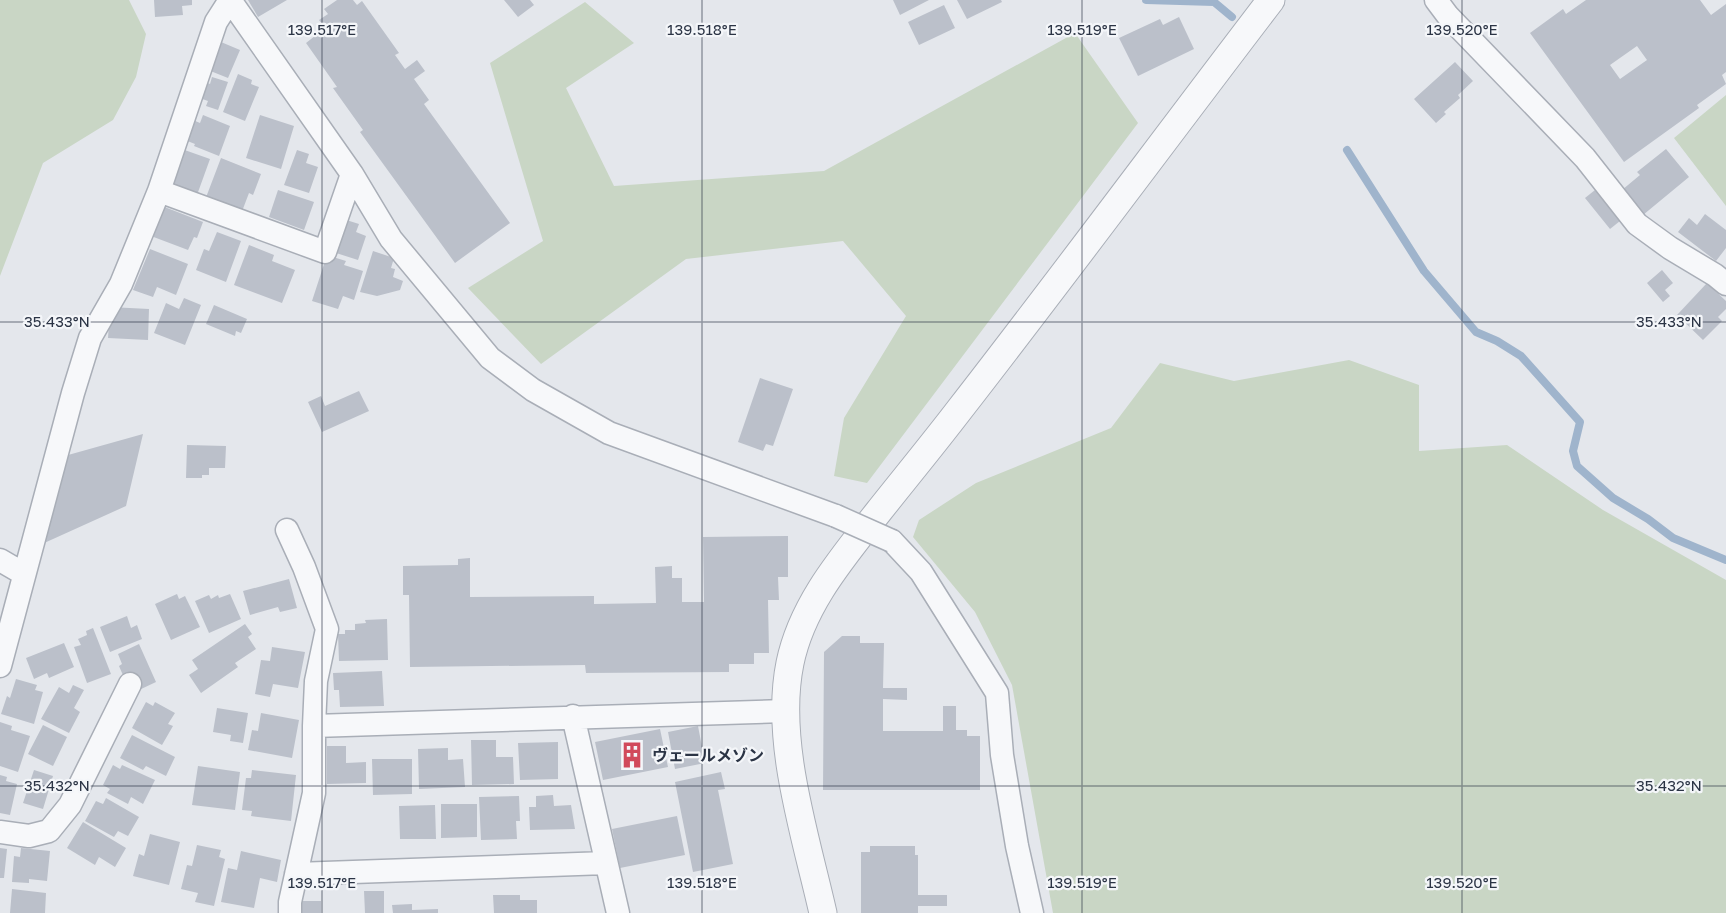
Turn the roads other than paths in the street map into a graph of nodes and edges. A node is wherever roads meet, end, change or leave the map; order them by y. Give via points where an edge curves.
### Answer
1 (230, 0) edge
2 (1271, 0) edge
3 (1436, 0) edge
4 (352, 174) junction
5 (159, 192) junction
6 (1726, 285) edge
7 (287, 530) dead end
8 (0, 560) edge
9 (24, 574) junction
10 (0, 666) edge
11 (130, 684) dead end
12 (785, 711) junction
13 (573, 716) junction
14 (314, 726) junction
15 (0, 832) edge
16 (606, 863) junction
17 (296, 874) junction
18 (290, 913) edge
19 (618, 913) edge
20 (823, 913) edge
21 (1032, 913) edge

1 - 4 street
1 - 5 street via 216,22
2 - 12 street via 820,591 801,625 790,664
3 - 6 street via 1585,158 1637,224
4 - 5 street via 325,252
4 - 21 street, bridge via 391,239 490,358 533,390 609,433 836,516 892,541 921,572 997,693 1002,755
5 - 9 street via 121,284 90,338
7 - 14 street via 327,629 316,681
8 - 9 street
9 - 10 street
11 - 15 street via 70,805 50,831 29,836
12 - 13 street
12 - 20 street via 793,783
13 - 14 street
13 - 16 street
14 - 17 street via 314,793
16 - 17 street
16 - 19 street
17 - 18 street

